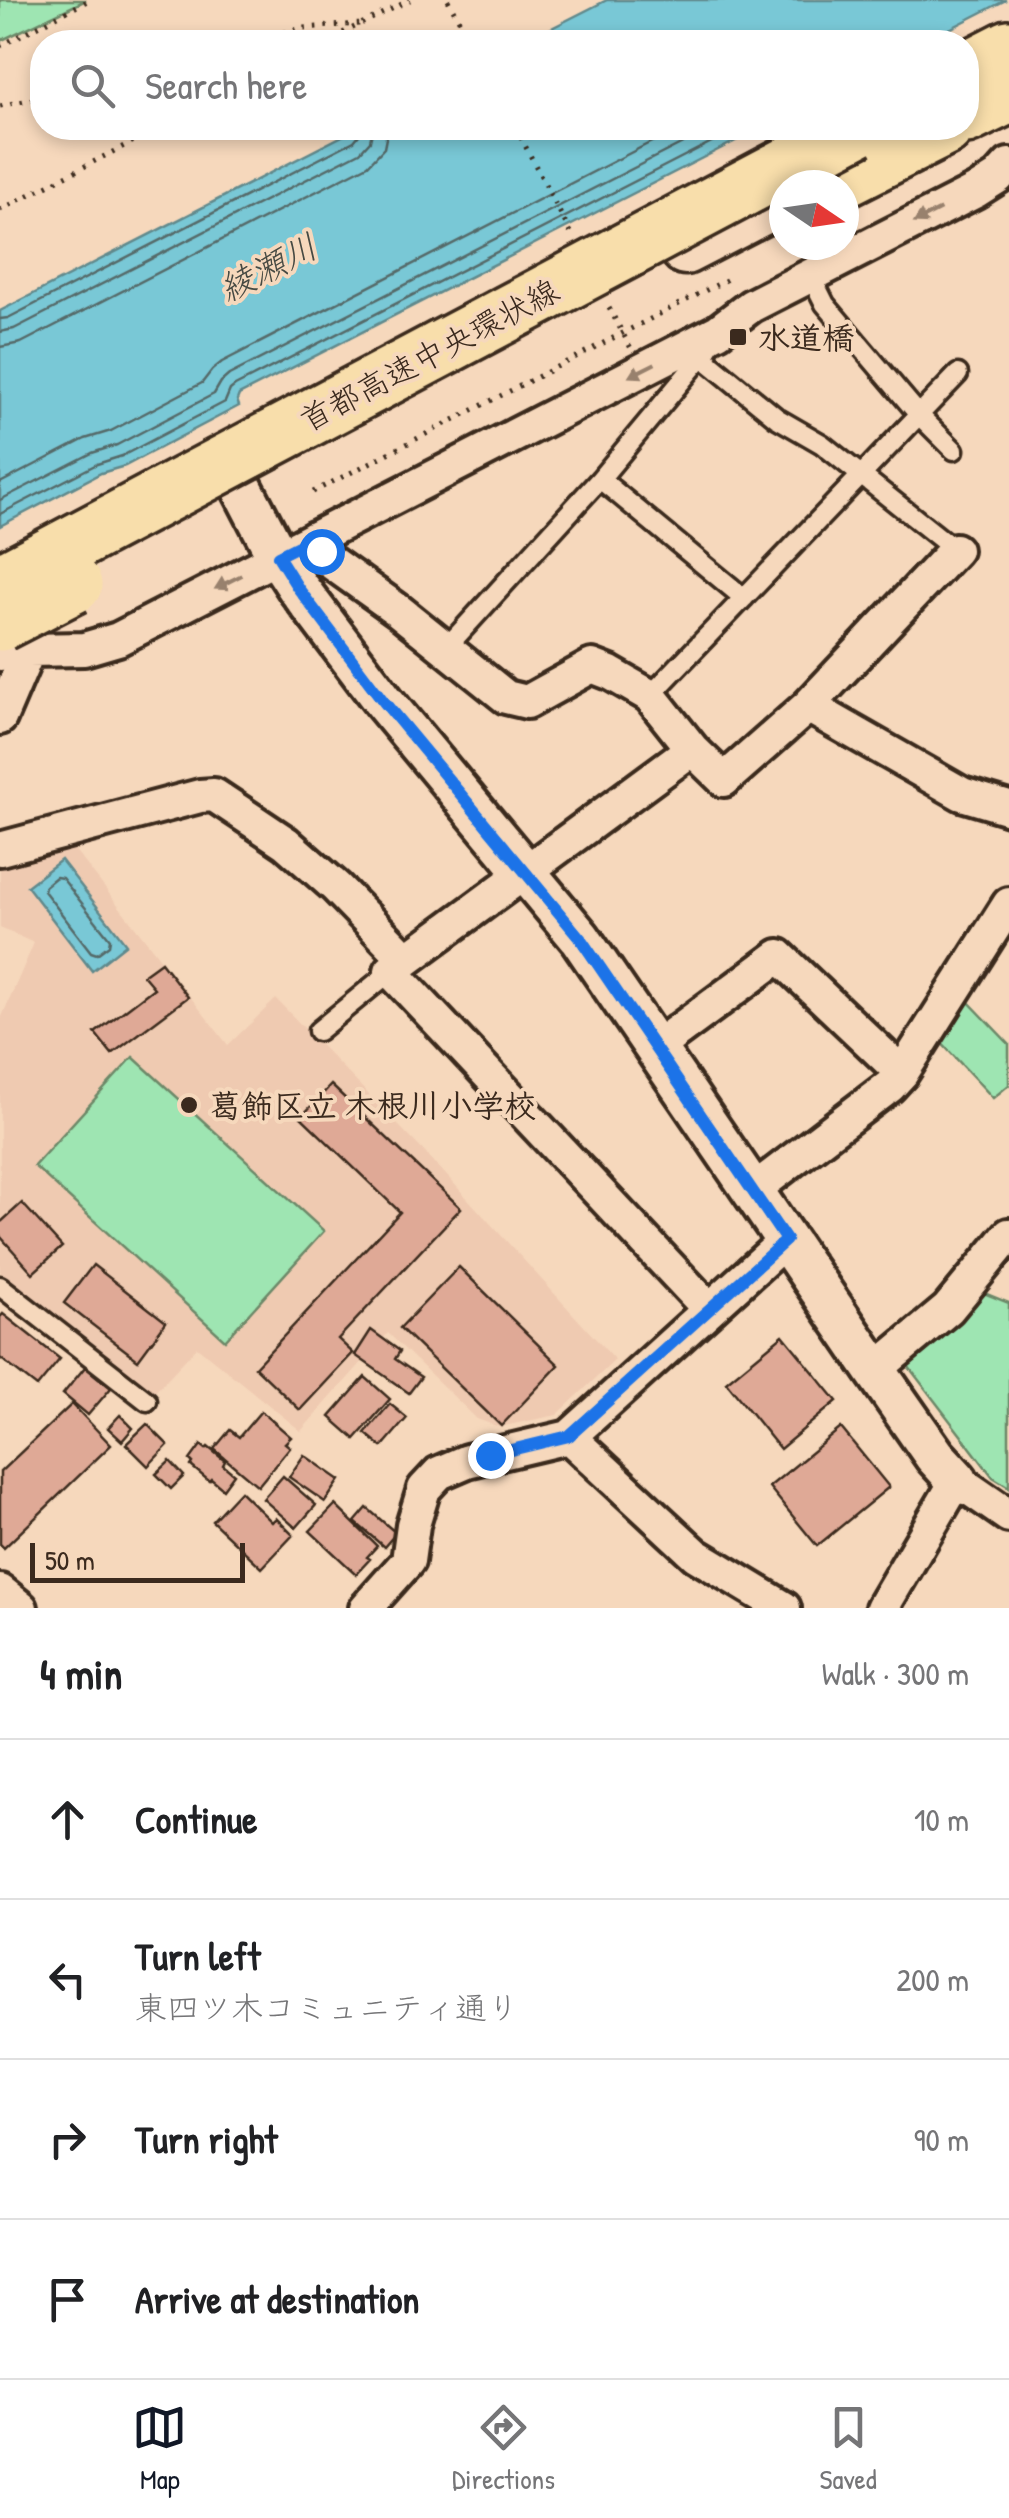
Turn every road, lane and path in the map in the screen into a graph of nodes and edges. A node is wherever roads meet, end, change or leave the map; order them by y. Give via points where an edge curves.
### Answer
1 (89, 0) edge
2 (410, 0) edge
3 (448, 0) edge
4 (361, 24) junction
5 (30, 30) edge
6 (31, 30) edge
7 (294, 30) edge
8 (349, 30) edge
9 (464, 30) edge
10 (0, 46) edge
11 (1009, 48) edge
12 (979, 63) edge
13 (1009, 84) edge
14 (1009, 95) edge
15 (30, 99) edge
16 (979, 99) edge
17 (0, 106) edge
18 (979, 110) edge
19 (137, 140) edge
20 (837, 140) edge
21 (900, 140) edge
22 (921, 140) edge
23 (1009, 164) edge
24 (841, 170) edge
25 (859, 171) edge
26 (769, 207) edge
27 (0, 210) edge
28 (769, 218) edge
29 (810, 274) junction
30 (728, 279) dead end
31 (711, 342) junction
32 (958, 374) dead end
33 (919, 415) junction
34 (954, 450) dead end
35 (862, 476) junction
36 (237, 478) junction
37 (600, 479) junction
38 (314, 492) dead end
39 (314, 538) junction
40 (955, 550) joint
41 (278, 556) junction
42 (744, 598) junction
43 (14, 622) edge
44 (445, 649) junction
45 (650, 696) junction
46 (808, 706) junction
47 (0, 718) edge
48 (692, 749) junction
49 (1009, 808) edge
50 (0, 849) edge
51 (526, 870) junction
52 (1009, 904) edge
53 (398, 965) junction
54 (318, 1031) dead end
55 (655, 1048) junction
56 (902, 1073) junction
57 (752, 1190) junction
58 (1009, 1235) edge
59 (786, 1240) junction
60 (0, 1286) edge
61 (709, 1310) junction
62 (875, 1370) junction
63 (146, 1400) dead end
64 (569, 1436) junction
65 (956, 1480) junction
66 (1009, 1516) edge
67 (0, 1590) edge
68 (21, 1608) edge
69 (366, 1608) edge
70 (784, 1608) edge
71 (882, 1608) edge

1 - 6 path
2 - 4 path
3 - 9 path
4 - 7 path
4 - 8 path
5 - 10 path
11 - 12 highway
13 - 16 main road
14 - 18 highway
15 - 17 path
19 - 27 path
20 - 43 highway, 首都高速中央環状線, bridge
21 - 24 main road
22 - 25 highway
23 -> 29 street via 976,191
26 - 36 main road
28 - 43 highway, 首都高速中央環状線, bridge via 508,350
29 - 31 street via 751,306
29 - 33 lane via 825,304
30 - 38 path
31 - 35 lane via 711,364
31 - 37 lane
31 -> 39 street
32 - 33 lane
33 - 34 lane
33 - 35 lane
35 - 40 lane
35 - 42 lane
36 - 41 street
36 - 43 main road
37 - 42 lane
37 - 44 lane
39 - 41 street
39 - 44 street via 324,558
40 - 46 street
41 -> 43 street via 118,639 84,649
41 - 51 street via 384,702
42 - 45 lane
43 - 47 street
44 - 45 street via 506,697 527,702 592,666
45 - 48 street
46 - 48 street via 724,780
46 - 49 street via 962,794
48 - 51 street
50 - 53 street via 214,796 286,843 336,887
51 - 53 street
51 - 55 street
52 - 56 street
53 - 54 lane
53 - 61 street
55 - 56 street via 779,956
55 - 57 street
56 - 57 street
57 - 59 street
58 - 62 street via 948,1309
59 - 61 street
59 - 62 street
60 - 63 lane
61 - 64 street
62 - 65 street
64 - 69 street via 439,1472 424,1489 408,1561
64 - 70 street via 696,1555
65 - 66 street
65 - 71 street
67 - 68 street

